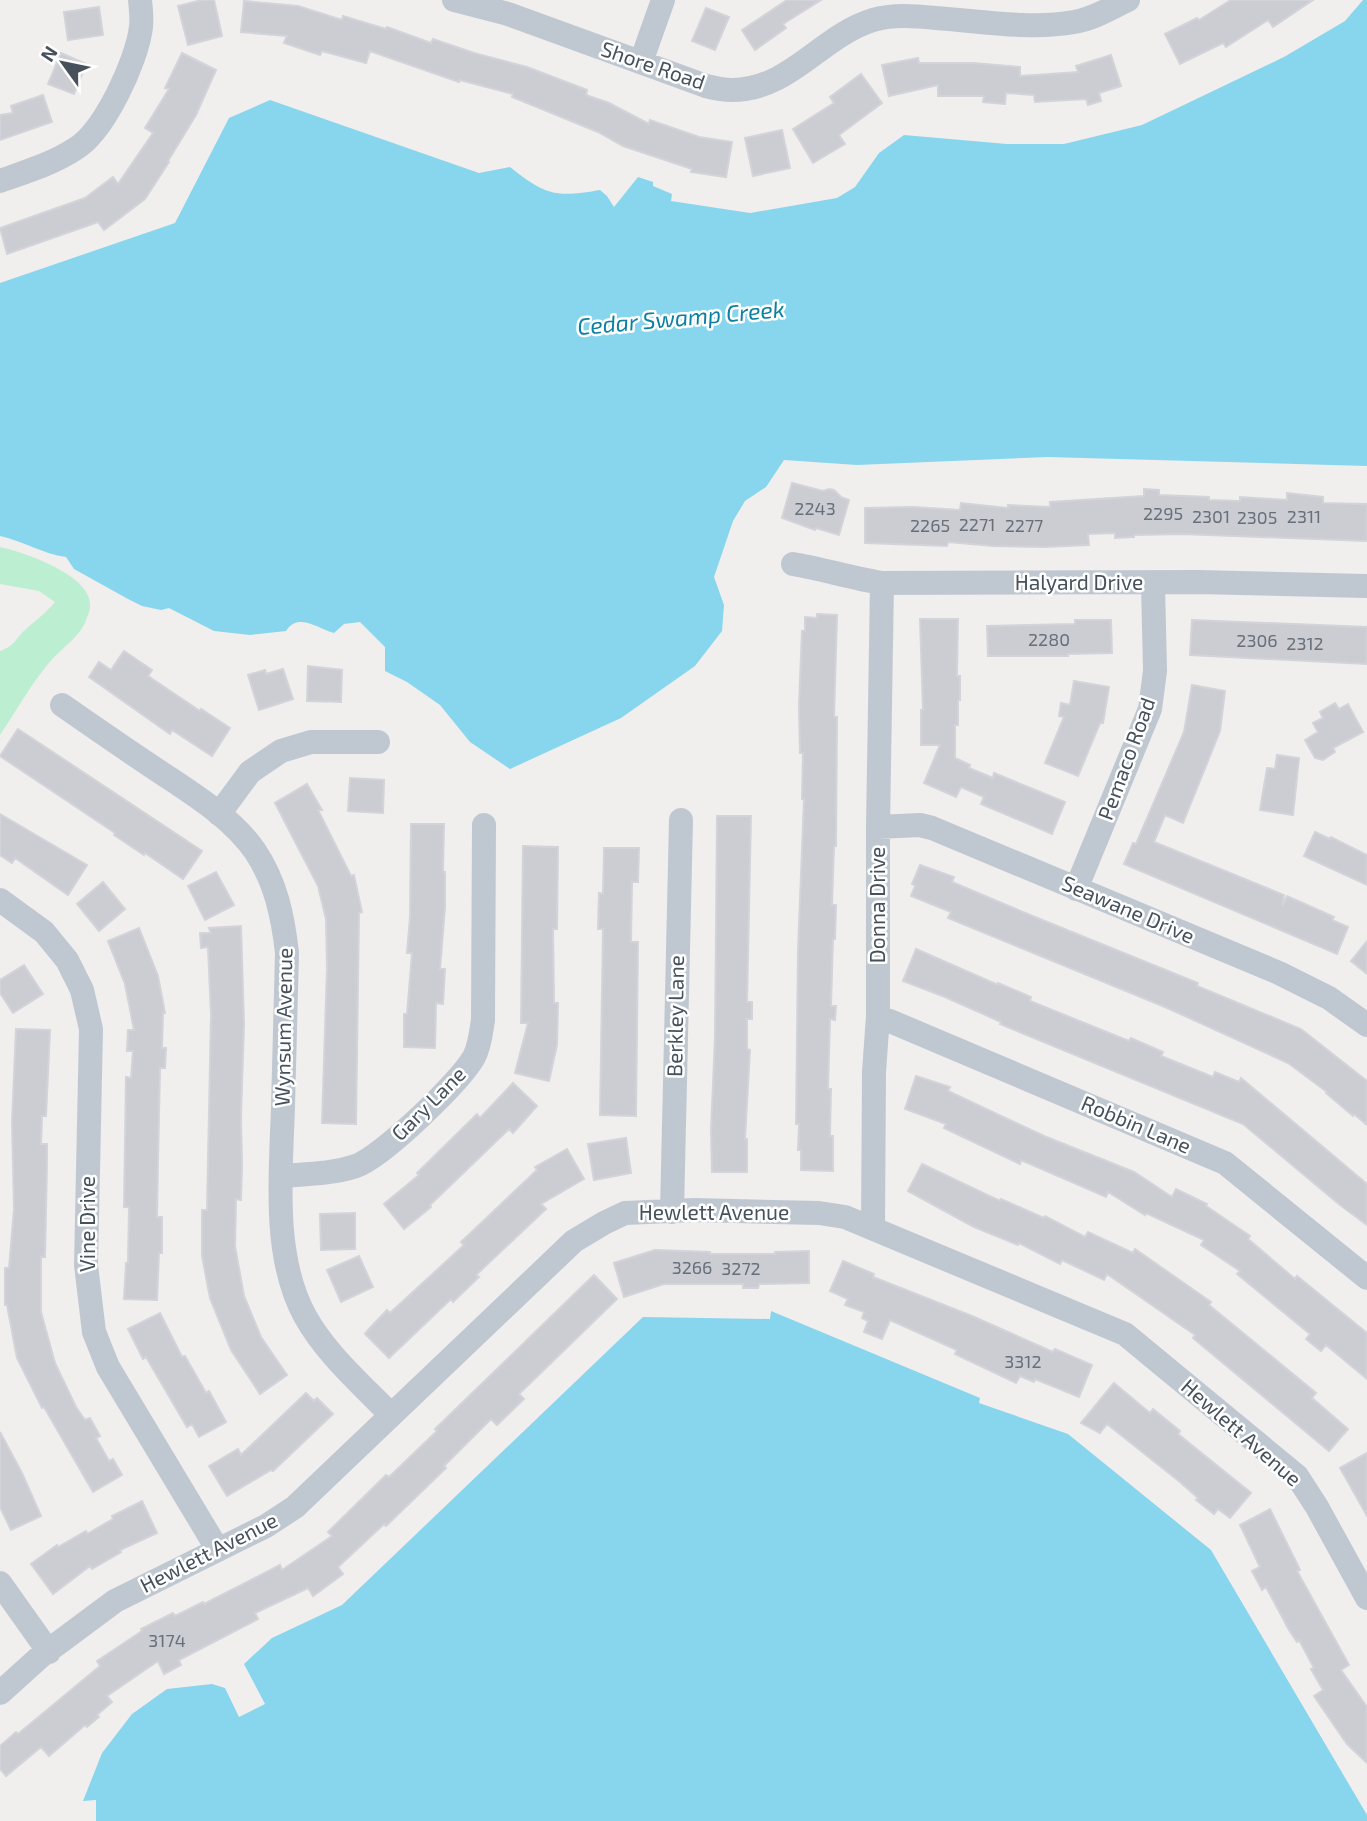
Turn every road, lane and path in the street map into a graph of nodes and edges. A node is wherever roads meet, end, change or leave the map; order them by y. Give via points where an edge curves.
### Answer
1 (140, 0) edge
2 (454, 0) edge
3 (663, 0) edge
4 (1128, 0) edge
5 (641, 62) junction
6 (0, 181) edge
7 (793, 564) dead end
8 (882, 583) junction
9 (1153, 583) junction
10 (1367, 586) edge
11 (62, 705) dead end
12 (378, 742) dead end
13 (219, 814) junction
14 (681, 820) dead end
15 (484, 825) dead end
16 (878, 827) junction
17 (1076, 889) junction
18 (0, 900) edge
19 (878, 1016) junction
20 (1367, 1025) edge
21 (281, 1176) junction
22 (672, 1212) junction
23 (873, 1227) junction
24 (1367, 1278) edge
25 (391, 1415) junction
26 (218, 1550) junction
27 (0, 1583) edge
28 (1367, 1598) edge
29 (49, 1652) junction
30 (0, 1693) edge

1 - 6 street via 142,25 136,51 106,117 76,149
2 - 5 street, Shore Road via 508,14
3 - 5 street
4 - 5 street, Shore Road via 1075,22 1040,25 917,16 872,20 839,36 775,81 751,88 706,86
7 - 8 street, Halyard Drive
8 - 9 street, Halyard Drive
8 - 16 street, Donna Drive
9 - 10 street, Halyard Drive
9 - 17 street, Pemaco Road via 1155,671 1150,709
11 - 13 street, Wynsum Avenue
12 - 13 street via 311,742 281,751 250,772
13 - 21 street, Wynsum Avenue via 255,851 273,884 284,920
14 - 22 street, Berkley Lane
15 - 21 street, Gary Lane via 483,1020 475,1056 457,1081 384,1150 349,1168
16 - 17 street, Seawane Drive via 932,828
16 - 19 street, Donna Drive
17 - 20 street, Seawane Drive via 1279,973 1329,998
18 - 26 street, Vine Drive via 44,932 67,960 82,990 91,1029 86,1265 94,1332 108,1367
19 - 23 street, Donna Drive
19 - 24 street, Robbin Lane via 1225,1163
21 - 25 street, Wynsum Avenue via 283,1240 295,1295 324,1346
22 - 23 street, Hewlett Avenue via 819,1213
22 - 25 street, Hewlett Avenue via 625,1213 574,1241
23 - 28 street, Hewlett Avenue via 1125,1334 1297,1476
25 - 26 street, Hewlett Avenue via 295,1507
26 - 29 street, Hewlett Avenue via 115,1601
27 - 29 street
29 - 30 street, Hewlett Avenue

